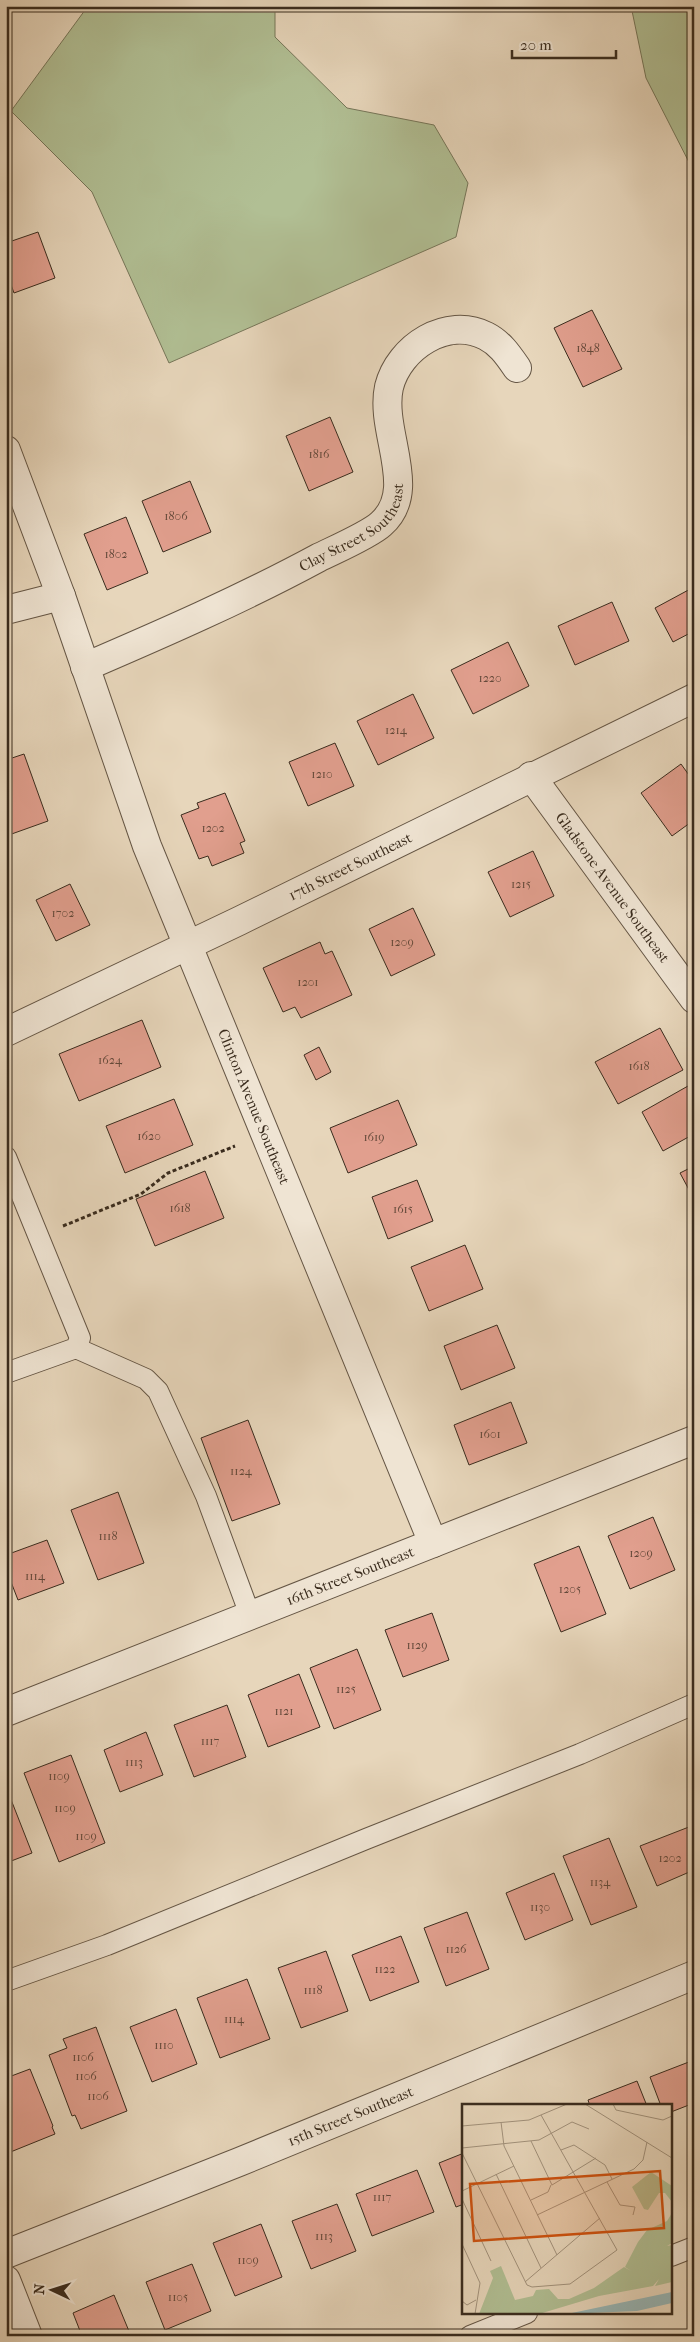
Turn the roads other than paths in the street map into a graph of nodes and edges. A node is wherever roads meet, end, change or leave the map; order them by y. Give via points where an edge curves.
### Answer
1 (517, 368) dead end
2 (6, 450) edge
3 (61, 596) junction
4 (6, 610) edge
5 (85, 667) junction
6 (694, 698) edge
7 (531, 776) junction
8 (188, 945) junction
9 (694, 999) edge
10 (6, 1032) edge
11 (6, 1157) edge
12 (76, 1348) junction
13 (6, 1373) edge
14 (694, 1440) edge
15 (433, 1543) junction
16 (250, 1615) junction
17 (694, 1704) edge
18 (6, 1712) edge
19 (694, 1975) edge
20 (6, 1981) edge
21 (694, 2247) edge
22 (6, 2254) edge
23 (672, 2256) edge
24 (6, 2280) edge
25 (525, 2314) edge
26 (28, 2336) edge
27 (470, 2336) edge

1 - 5 street, Clay Street Southeast via 500,345 485,335 463,329 436,333 415,347 401,362 390,386 386,412 399,487 394,508 380,525 270,584
2 - 3 street
3 - 4 street
3 - 5 street, Clinton Avenue Southeast
5 - 8 street, Clinton Avenue Southeast via 147,846
6 - 7 street, 17th Street Southeast
7 - 8 street, 17th Street Southeast
7 - 9 street, Gladstone Avenue Southeast
8 - 10 street, 17th Street Southeast
8 - 15 street, Clinton Avenue Southeast
11 - 12 lane via 80,1338
12 - 13 lane
12 - 16 lane via 146,1379 158,1391 206,1496
14 - 15 street, 16th Street Southeast
15 - 16 street, 16th Street Southeast
16 - 18 street, 16th Street Southeast
17 - 20 lane via 580,1754 107,1945
19 - 22 street, 15th Street Southeast
21 - 23 lane
24 - 26 street
25 - 27 lane

